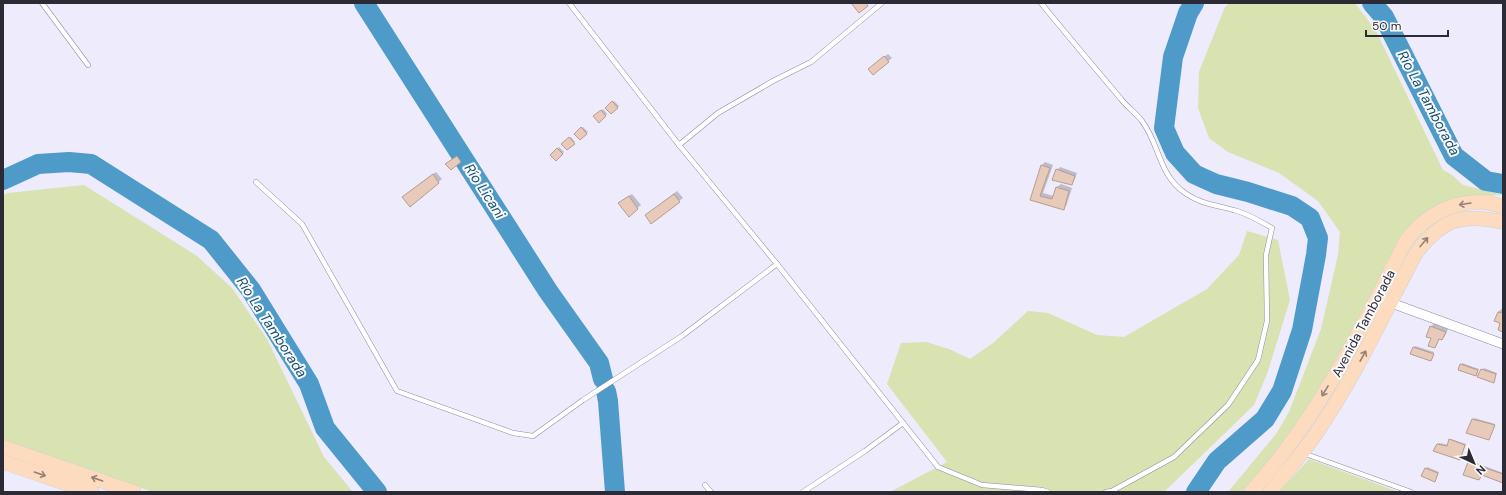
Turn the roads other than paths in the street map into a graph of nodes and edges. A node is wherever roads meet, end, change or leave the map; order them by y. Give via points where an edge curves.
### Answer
1 (42, 3) edge
2 (569, 3) edge
3 (882, 3) edge
4 (1041, 3) edge
5 (88, 65) dead end
6 (680, 145) junction
7 (256, 182) dead end
8 (1503, 206) edge
9 (1503, 222) edge
10 (777, 264) junction
11 (1384, 301) junction
12 (1503, 344) edge
13 (903, 424) junction
14 (3, 447) edge
15 (1301, 452) junction
16 (3, 462) edge
17 (705, 485) dead end
18 (92, 492) edge
19 (134, 492) edge
20 (711, 492) edge
21 (803, 492) edge
22 (1048, 492) edge
23 (1106, 492) edge
24 (1251, 492) edge
25 (1270, 492) edge
26 (1411, 492) edge

1 - 5 lane
2 - 6 lane
3 - 6 lane via 812,62 718,113
4 - 23 lane via 1122,102 1142,121 1152,138 1162,166 1173,183 1186,194 1207,204 1255,217 1272,228 1266,255 1267,321 1258,360 1228,405 1174,458
6 - 10 lane
7 - 10 lane via 302,224 397,392 513,433 533,436 583,400 682,336
8 -> 11 main road, Avenida Tamborada via 1483,202 1465,203 1445,208 1424,221 1404,244
11 -> 9 main road, Avenida Tamborada via 1427,238 1437,230 1448,223 1467,218
10 - 13 lane
11 - 12 street
15 -> 11 main road, Avenida Tamborada via 1317,432 1344,388
11 -> 24 main road, Avenida Tamborada via 1356,339 1315,409
13 - 21 lane
13 - 22 lane via 938,467 982,486
19 -> 14 main road
15 - 25 main road, Avenida Tamborada
15 - 26 lane
16 -> 18 main road
17 - 20 lane

